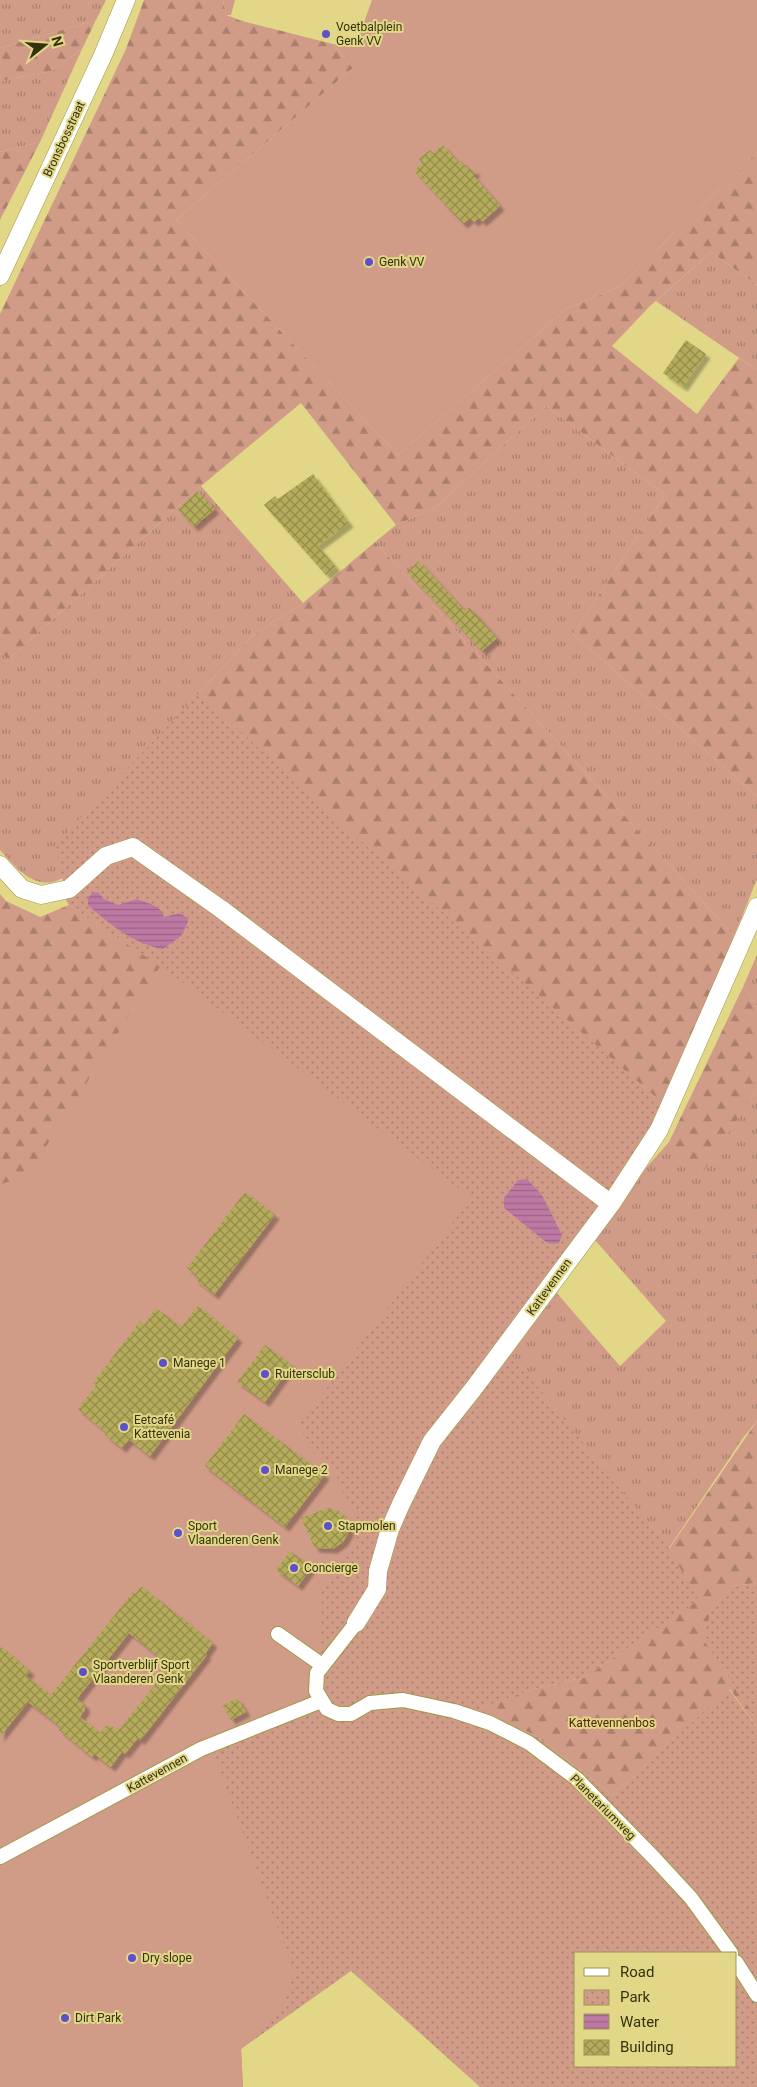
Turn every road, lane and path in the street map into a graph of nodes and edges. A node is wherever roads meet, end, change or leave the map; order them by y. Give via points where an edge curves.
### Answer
1 (126, 0) edge
2 (0, 276) edge
3 (0, 865) edge
4 (757, 907) edge
5 (611, 1204) junction
6 (356, 1623) joint
7 (278, 1634) dead end
8 (326, 1661) junction
9 (321, 1701) junction
10 (0, 1857) edge
11 (729, 1952) edge
12 (737, 1964) edge
13 (757, 1995) edge

1 - 2 street, Bronsbosstraat
3 - 5 street via 22,889 41,895 69,889 106,856 133,847
4 - 5 street, Kattevennen via 659,1130
5 - 6 street, Kattevennen via 432,1441 390,1529 378,1571 377,1589
6 - 8 street, Kattevennen
7 - 8 street
8 - 9 street via 315,1682
9 - 10 street, Kattevennen via 201,1749
9 - 11 street, Planetariumweg via 327,1709 338,1714 351,1714 370,1703 403,1700 490,1723 529,1744 577,1779 656,1859 690,1898
12 - 13 street

